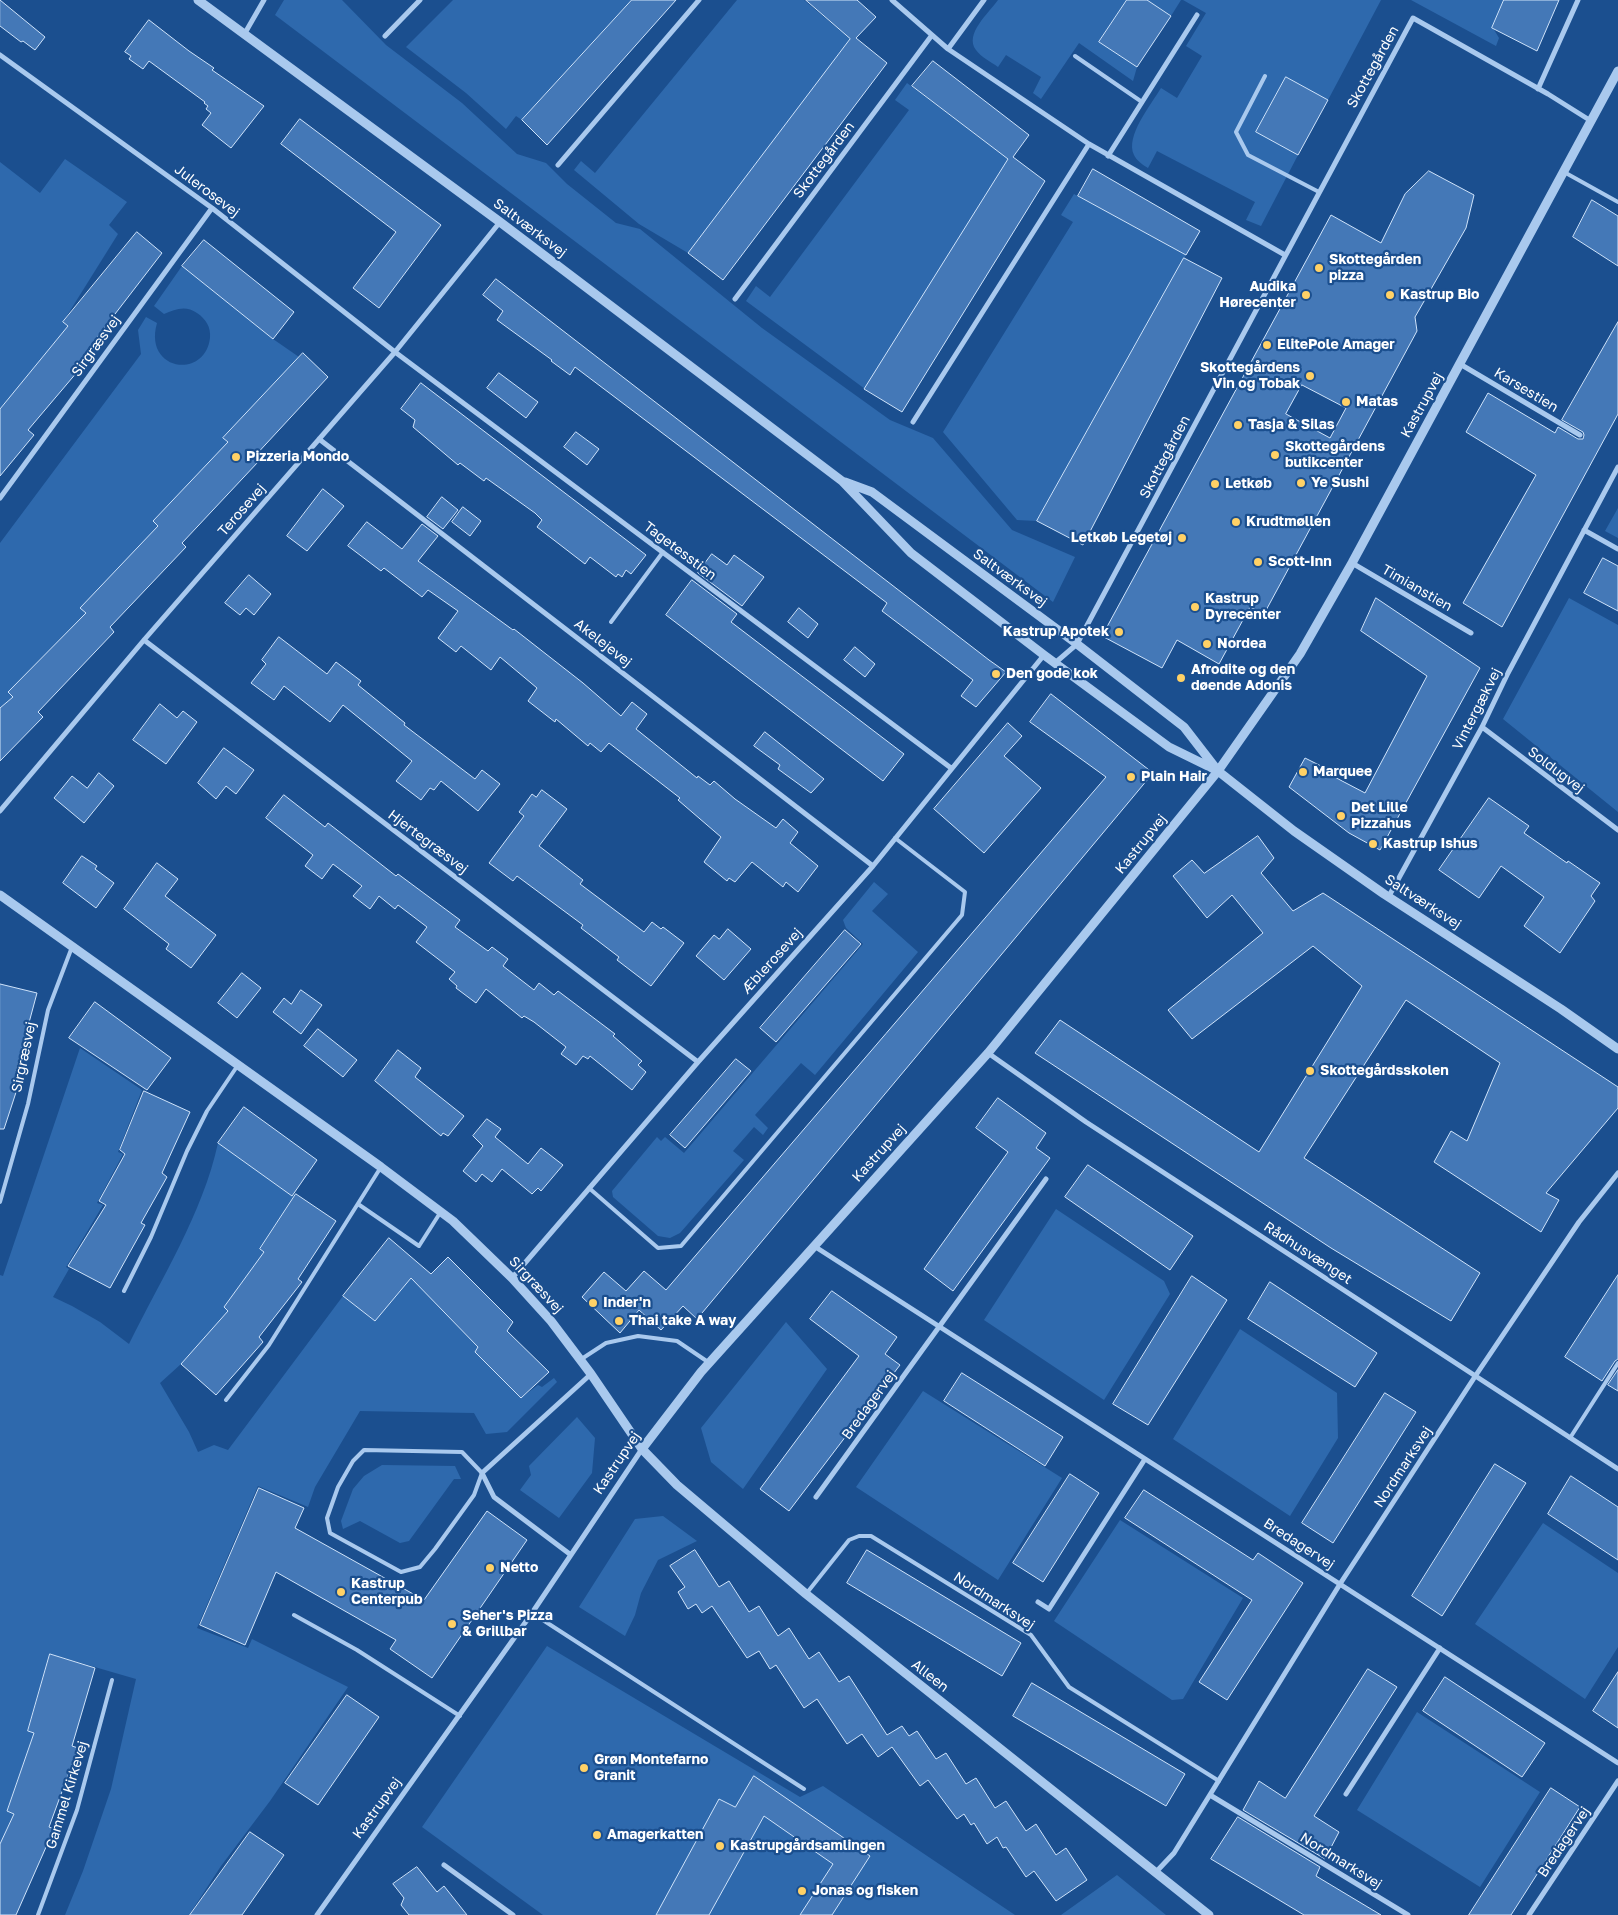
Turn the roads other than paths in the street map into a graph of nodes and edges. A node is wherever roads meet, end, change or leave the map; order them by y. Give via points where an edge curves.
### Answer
1 (198, 0) edge
2 (264, 0) edge
3 (420, 0) edge
4 (699, 0) edge
5 (892, 0) edge
6 (1578, 0) edge
7 (981, 1) edge
8 (1198, 14) dead end
9 (245, 33) junction
10 (932, 35) junction
11 (385, 36) dead end
12 (948, 48) junction
13 (0, 54) edge
14 (1076, 56) dead end
15 (1618, 71) edge
16 (1266, 76) dead end
17 (1538, 89) junction
18 (1142, 102) junction
19 (1591, 121) junction
20 (1089, 144) junction
21 (1108, 156) junction
22 (558, 165) dead end
23 (1564, 172) junction
24 (1318, 192) junction
25 (1618, 202) edge
26 (212, 208) junction
27 (500, 222) junction
28 (1285, 255) junction
29 (735, 299) dead end
30 (395, 352) junction
31 (1460, 364) junction
32 (913, 422) dead end
33 (1580, 435) dead end
34 (319, 439) junction
35 (1618, 467) edge
36 (842, 481) junction
37 (0, 498) edge
38 (1584, 530) junction
39 (1618, 548) edge
40 (663, 552) junction
41 (1352, 563) junction
42 (611, 622) dead end
43 (1472, 633) dead end
44 (144, 640) junction
45 (1077, 644) junction
46 (1044, 655) junction
47 (1055, 664) junction
48 (1482, 727) junction
49 (951, 768) junction
50 (1218, 770) junction
51 (0, 811) edge
52 (1618, 830) edge
53 (895, 838) junction
54 (872, 866) junction
55 (0, 895) edge
56 (1389, 896) junction
57 (72, 948) junction
58 (1618, 1049) edge
59 (988, 1053) junction
60 (698, 1062) junction
61 (238, 1065) junction
62 (381, 1168) junction
63 (1618, 1173) edge
64 (1046, 1179) dead end
65 (588, 1188) junction
66 (0, 1202) edge
67 (358, 1204) junction
68 (441, 1212) junction
69 (814, 1246) junction
70 (512, 1278) junction
71 (124, 1291) dead end
72 (940, 1326) junction
73 (580, 1360) junction
74 (709, 1363) junction
75 (1618, 1363) edge
76 (591, 1374) junction
77 (1476, 1375) junction
78 (226, 1400) dead end
79 (1570, 1438) junction
80 (642, 1449) junction
81 (1145, 1458) junction
82 (1618, 1469) edge
83 (482, 1473) junction
84 (816, 1498) dead end
85 (571, 1555) junction
86 (1340, 1584) junction
87 (806, 1594) junction
88 (1038, 1602) dead end
89 (532, 1614) junction
90 (294, 1615) dead end
91 (1440, 1648) junction
92 (112, 1680) dead end
93 (460, 1716) junction
94 (1617, 1762) edge
95 (1219, 1781) junction
96 (1618, 1781) edge
97 (804, 1789) dead end
98 (1346, 1794) dead end
99 (1210, 1795) junction
100 (444, 1865) dead end
101 (1156, 1872) junction
102 (38, 1915) edge
103 (317, 1915) edge
104 (513, 1915) edge
105 (1209, 1915) edge
106 (1408, 1915) edge
107 (1528, 1915) edge

1 - 9 street, Saltværksvej
2 - 9 street
3 - 11 street
4 - 22 street
5 - 10 street
6 - 17 street
7 - 12 street
8 - 18 street
9 - 27 street, Saltværksvej
10 - 12 street
10 - 29 street, Skottegården
12 - 20 street
13 - 26 street, Julerosevej
14 - 18 lane
15 - 19 street, Kastrupvej
16 - 24 lane via 1236,132 1248,155
17 - 19 street, Skottegården
17 - 24 street, Skottegården via 1413,18
18 - 21 street
19 - 23 street, Kastrupvej
20 - 21 street
20 - 32 street
21 - 28 street
23 - 25 lane
23 - 31 street, Kastrupvej
24 - 28 street, Skottegården
26 - 30 street, Julerosevej
26 - 37 street, Sirgræsvej
27 - 30 street, Terosevej
27 - 36 street, Saltværksvej
28 - 45 street, Skottegården
30 - 34 street, Terosevej
30 - 40 street, Tagetesstien
31 - 33 street, Karsestien
31 - 41 street, Kastrupvej
34 - 44 street, Terosevej
34 - 54 street, Akelejevej
35 - 38 street, Vintergækvej
36 - 45 street, Saltværksvej via 872,492
36 - 46 street, Saltværksvej via 911,552
38 - 39 street
38 - 48 street, Vintergækvej
40 - 42 lane
40 - 49 street, Tagetesstien
41 - 43 street, Timianstien
41 - 50 street, Kastrupvej via 1300,654
44 - 51 street, Terosevej
44 - 60 street, Hjertegræsvej
45 - 47 street, Skottegården
45 - 50 street, Saltværksvej via 1184,727
46 - 47 street, Saltværksvej
46 - 49 street, Æblerosevej
47 - 50 street, Saltværksvej via 1168,747
48 - 52 street, Soldugvej
48 - 56 street, Vintergækvej
49 - 53 street, Æblerosevej
50 - 56 street, Saltværksvej via 1294,830
50 - 59 street, Kastrupvej
53 - 54 street, Æblerosevej
53 - 65 lane via 965,892 962,915 681,1246 658,1248
54 - 60 street, Æblerosevej
55 - 57 street, Sirgræsvej
56 - 58 street, Saltværksvej
57 - 61 street, Sirgræsvej
57 - 66 lane, Sirgræsvej via 48,1010 28,1104
59 - 69 street, Kastrupvej
59 - 77 street, Rådhusvænget via 1086,1122
60 - 65 street, Æblerosevej
61 - 62 street, Sirgræsvej
61 - 71 lane via 207,1111
62 - 67 lane
62 - 68 street, Sirgræsvej
63 - 77 street, Nordmarksvej via 1579,1222
64 - 72 street, Bredagervej
65 - 70 street, Æblerosevej
67 - 68 lane via 419,1246
67 - 78 lane via 269,1345
68 - 70 street, Sirgræsvej
69 - 72 street, Bredagervej
69 - 74 street, Kastrupvej
70 - 73 street, Sirgræsvej via 551,1321
72 - 81 street, Bredagervej
72 - 84 street, Bredagervej
73 - 74 lane via 606,1343 638,1336 677,1341
73 - 76 street, Sirgræsvej
74 - 80 street, Kastrupvej
75 - 79 lane
76 - 80 street, Sirgræsvej
76 - 83 street
77 - 79 street, Rådhusvænget
77 - 86 street, Nordmarksvej
79 - 82 street, Rådhusvænget
80 - 85 street, Kastrupvej
80 - 87 street, Alleen via 676,1485
81 - 86 street, Bredagervej
81 - 88 street via 1049,1609
83 - 83 lane via 462,1452 364,1450 353,1461 338,1487 327,1518 330,1533 401,1572 420,1567 474,1495
83 - 85 street via 494,1496
85 - 89 street, Kastrupvej
86 - 91 street, Bredagervej
86 - 95 street, Nordmarksvej
87 - 95 lane, Nordmarksvej via 849,1540 871,1536 1031,1635 1069,1687
87 - 101 street, Alleen
89 - 93 street, Kastrupvej
89 - 97 lane
90 - 93 lane via 357,1650
91 - 94 street, Bredagervej
91 - 98 street
92 - 102 lane, Gammel Kirkevej via 77,1810
93 - 103 street, Kastrupvej
95 - 99 street, Nordmarksvej
96 - 107 street, Bredagervej
99 - 101 street, Nordmarksvej via 1174,1853
99 - 106 street, Nordmarksvej
100 - 104 street
101 - 105 street, Alleen

